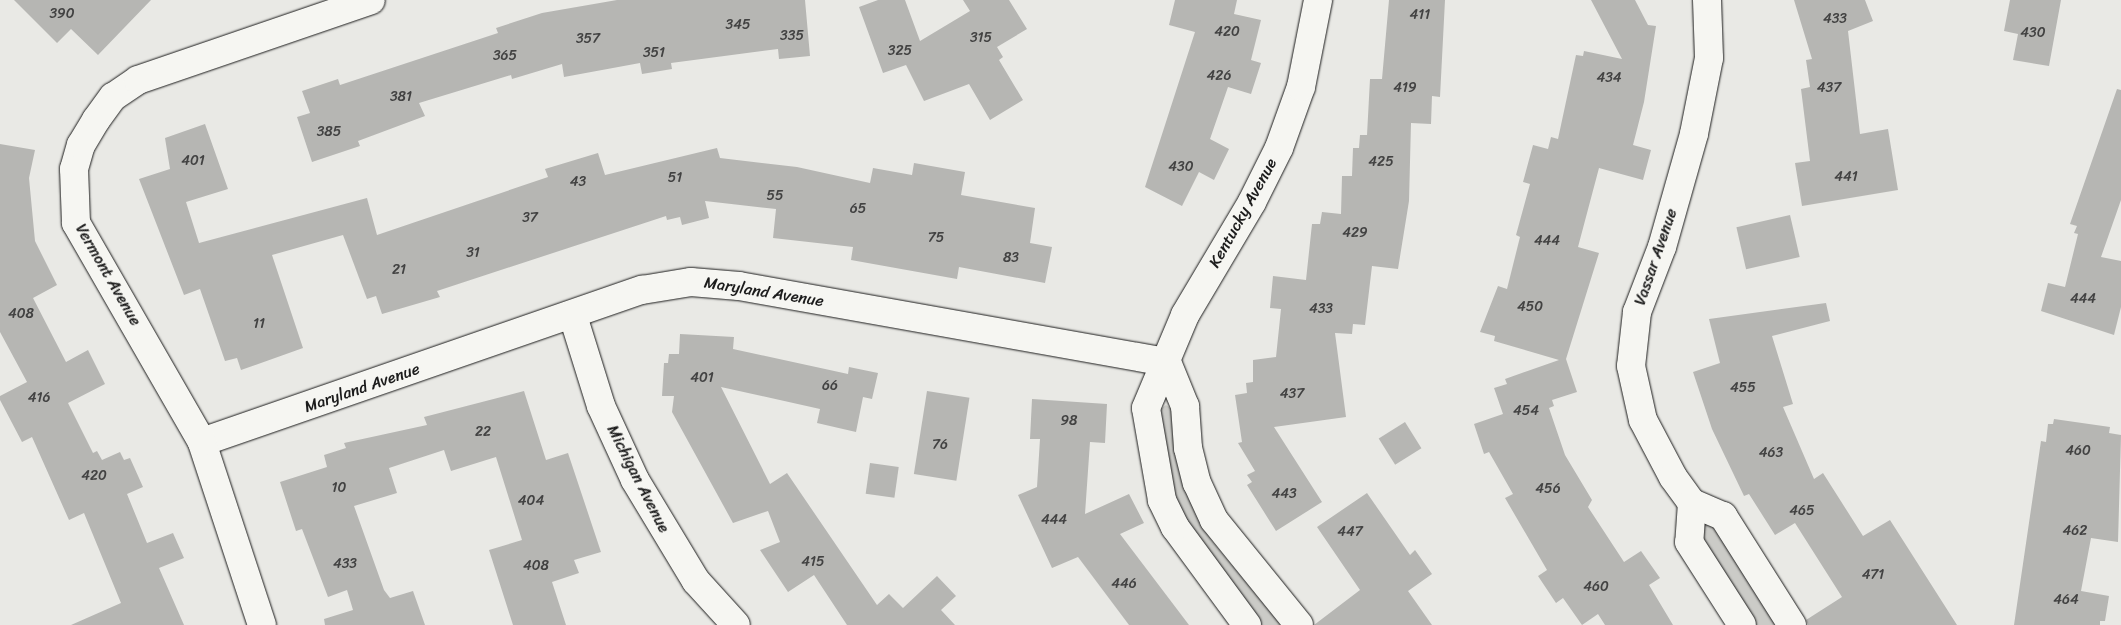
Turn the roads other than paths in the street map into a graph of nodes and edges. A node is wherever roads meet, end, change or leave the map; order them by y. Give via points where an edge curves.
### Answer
1 (371, 0) edge
2 (1318, 0) edge
3 (1707, 0) edge
4 (573, 316) junction
5 (1167, 362) junction
6 (202, 442) junction
7 (1692, 503) junction
8 (262, 625) edge
9 (736, 625) edge
10 (1247, 625) edge
11 (1299, 625) edge
12 (1742, 625) edge
13 (1792, 625) edge

1 - 6 street, Vermont Avenue via 138,80 113,97 81,145 74,169 76,222
2 - 5 street, Kentucky Avenue via 1302,87 1279,148 1185,315
3 - 7 street, Vassar Avenue via 1708,58 1694,134 1662,247 1637,312 1631,366 1643,420 1673,477
4 - 5 street, Maryland Avenue via 642,290 691,282 739,286
4 - 6 street, Maryland Avenue
4 - 9 street, Michigan Avenue via 601,406 636,480 696,581
5 - 10 street, Kentucky Avenue via 1146,408 1162,500 1181,535
5 - 11 street via 1185,406 1188,448 1197,483 1214,520
6 - 8 street, Vermont Avenue
7 - 12 street via 1689,542
7 - 13 street via 1723,516

